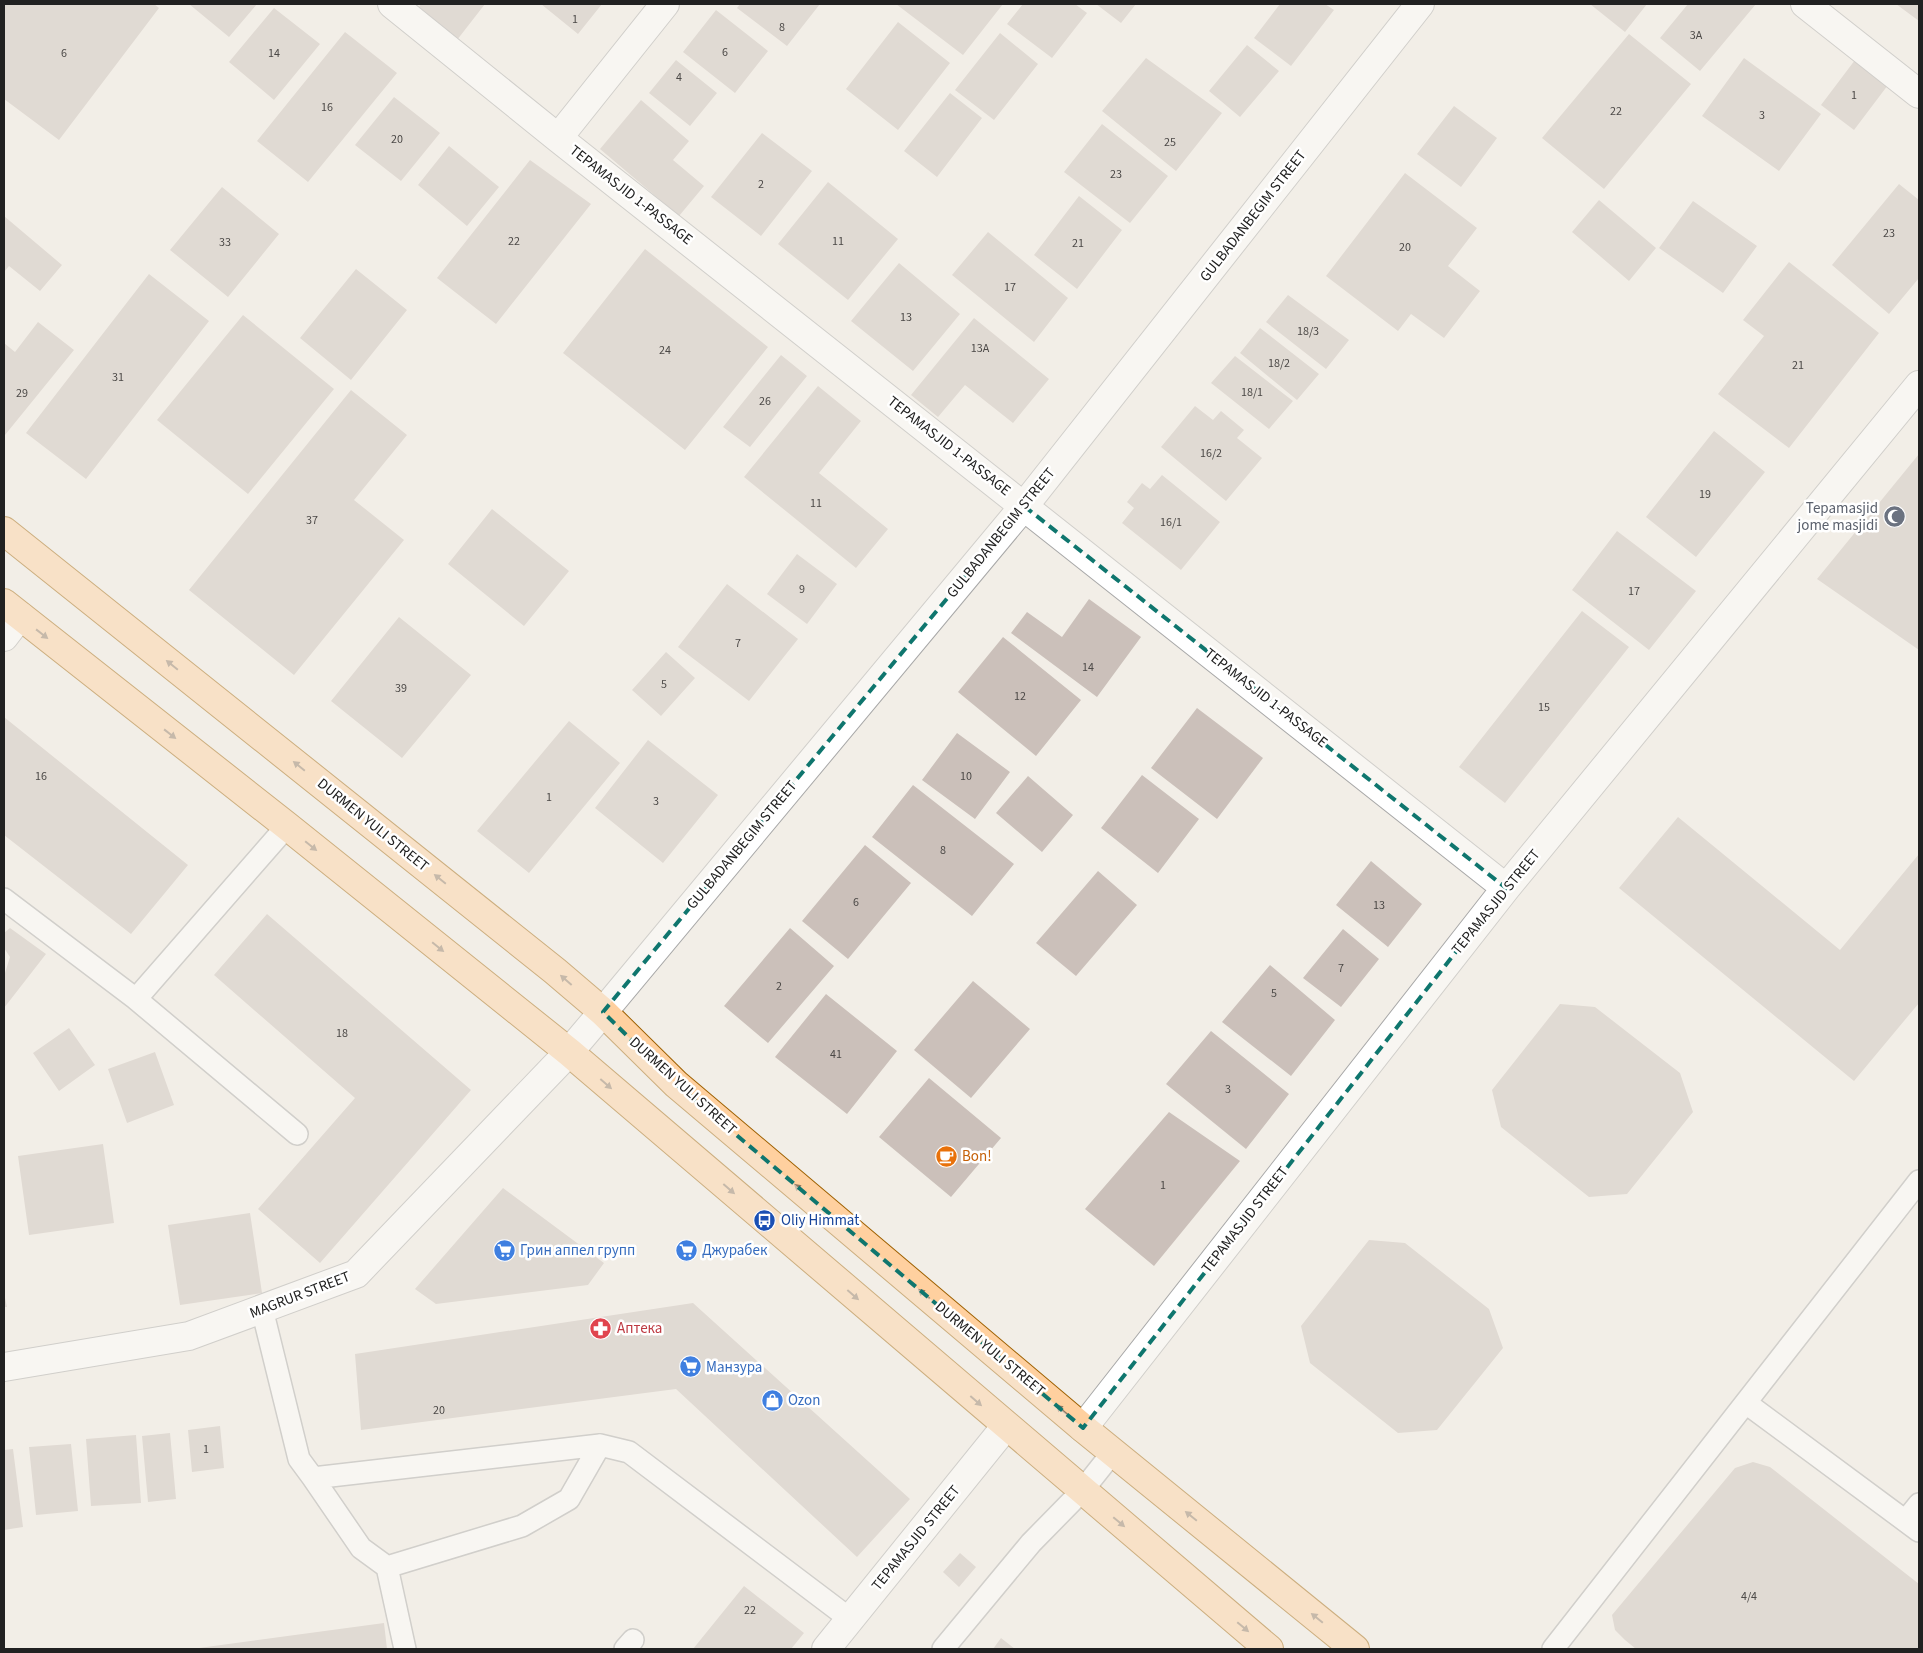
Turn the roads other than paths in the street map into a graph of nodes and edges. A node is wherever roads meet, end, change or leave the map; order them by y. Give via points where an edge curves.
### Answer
1 (392, 4) edge
2 (665, 4) edge
3 (1420, 4) edge
4 (1806, 4) edge
5 (1919, 94) edge
6 (558, 138) junction
7 (1919, 385) edge
8 (1024, 506) junction
9 (4, 531) edge
10 (9, 619) edge
11 (287, 826) junction
12 (1506, 888) junction
13 (4, 899) edge
14 (136, 999) junction
15 (603, 1012) junction
16 (569, 1052) junction
17 (297, 1134) dead end
18 (1919, 1181) edge
19 (262, 1309) junction
20 (4, 1366) edge
21 (1746, 1403) junction
22 (1006, 1426) junction
23 (1083, 1428) junction
24 (600, 1445) junction
25 (1113, 1452) junction
26 (313, 1478) junction
27 (1082, 1490) junction
28 (1915, 1518) edge
29 (386, 1567) junction
30 (850, 1619) junction
31 (405, 1649) edge
32 (826, 1649) edge
33 (943, 1649) edge
34 (1269, 1649) edge
35 (1355, 1649) edge
36 (1553, 1649) edge

1 - 6 street, TEPAMASJID 1-PASSAGE
2 - 6 street
3 - 8 street, GULBADANBEGIM STREET
4 - 5 street
6 - 8 street, TEPAMASJID 1-PASSAGE
7 - 12 street, TEPAMASJID STREET
8 - 12 street, TEPAMASJID 1-PASSAGE
8 - 15 street, GULBADANBEGIM STREET
15 -> 9 main road, DURMEN YULI STREET
10 -> 11 main road
11 - 14 lane
11 -> 16 main road
12 - 23 street, TEPAMASJID STREET
13 - 14 lane
14 - 17 lane
15 - 16 street, GULBADANBEGIM STREET
23 -> 15 main road, DURMEN YULI STREET via 676,1084
16 - 19 street, MAGRUR STREET via 356,1274
16 -> 22 main road
18 - 21 lane
19 - 20 street, MAGRUR STREET via 189,1336
19 - 26 lane via 299,1460
21 - 28 lane
21 - 36 lane
22 - 27 main road
22 - 30 street, TEPAMASJID STREET
23 - 25 main road, DURMEN YULI STREET
24 - 26 lane
24 - 29 lane via 569,1500 522,1526
24 - 30 lane via 630,1452
25 - 27 lane
35 -> 25 main road, DURMEN YULI STREET
26 - 29 lane via 361,1548
27 - 33 lane via 1031,1543
27 -> 34 main road
29 - 31 lane
30 - 32 street, TEPAMASJID STREET

